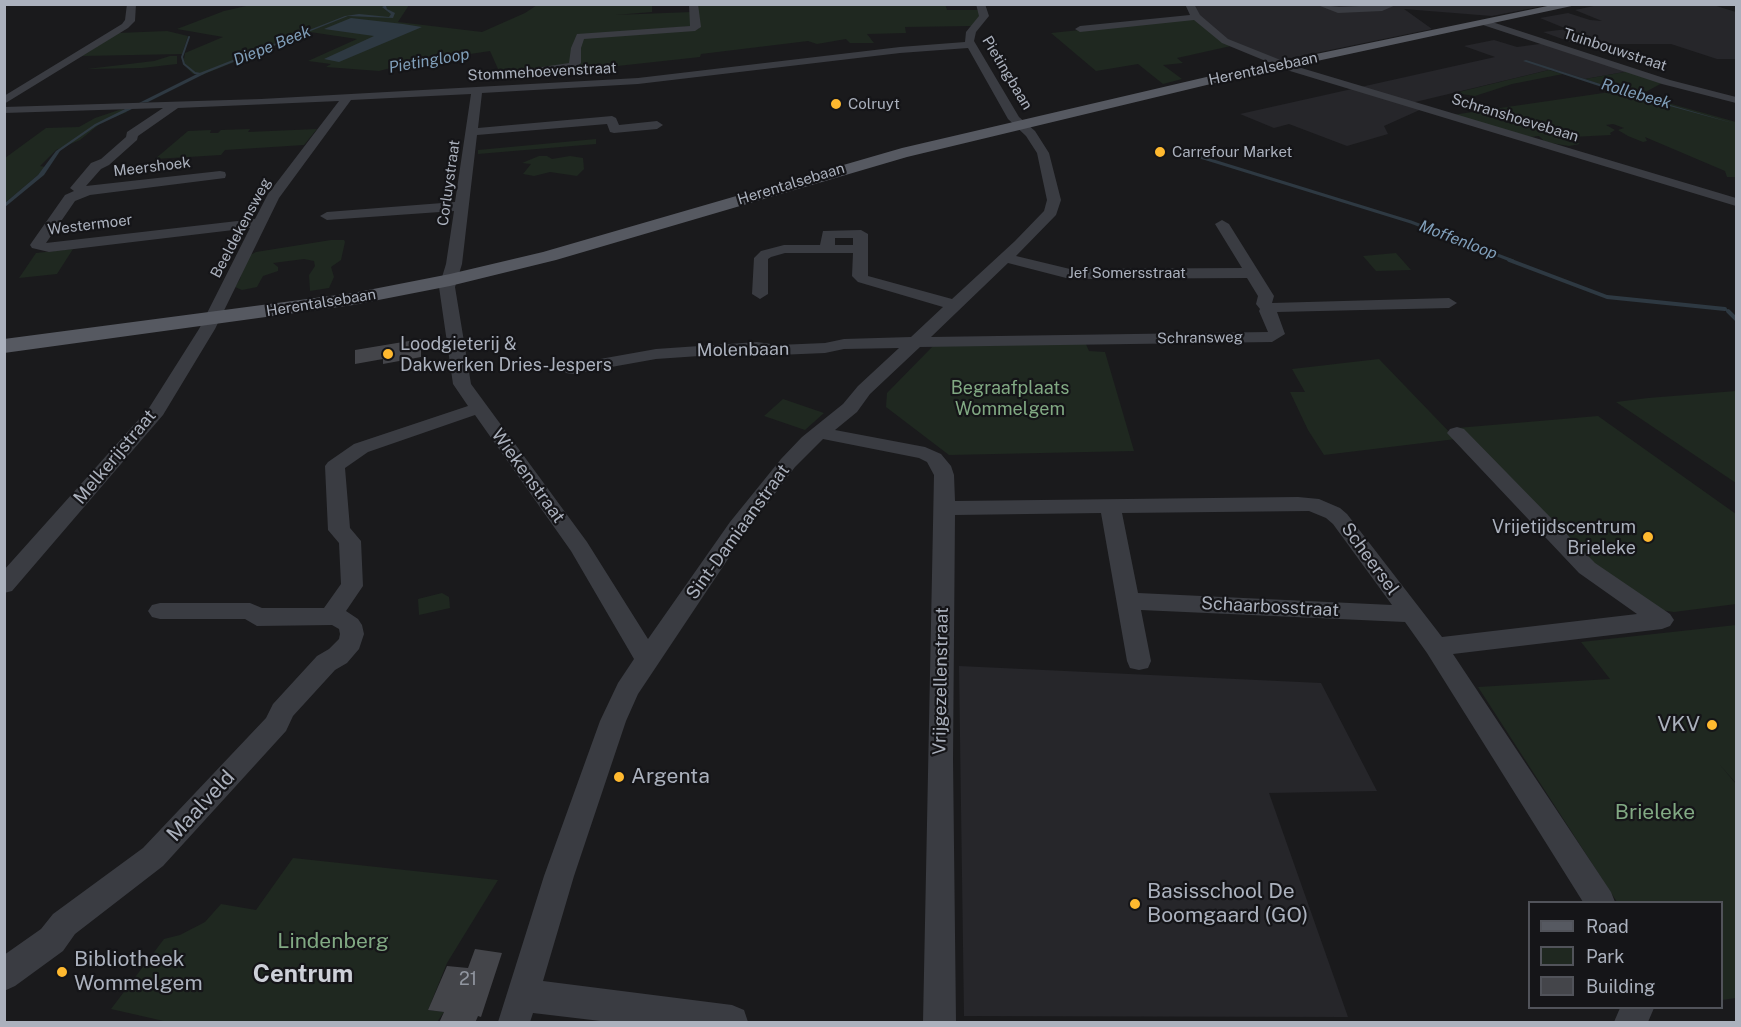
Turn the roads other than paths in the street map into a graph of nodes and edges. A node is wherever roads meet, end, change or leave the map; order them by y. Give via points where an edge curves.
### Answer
1 (132, 4) edge
2 (693, 4) edge
3 (981, 4) edge
4 (1190, 4) edge
5 (1319, 4) edge
6 (1394, 4) edge
7 (1576, 4) edge
8 (1196, 17) junction
9 (1486, 23) junction
10 (1080, 29) dead end
11 (971, 45) junction
12 (1284, 64) junction
13 (481, 90) junction
14 (347, 98) junction
15 (1737, 100) edge
16 (4, 101) edge
17 (176, 105) junction
18 (4, 110) edge
19 (657, 125) dead end
20 (1021, 125) junction
21 (472, 132) junction
22 (220, 175) dead end
23 (87, 191) junction
24 (1737, 202) edge
25 (462, 206) junction
26 (327, 216) dead end
27 (258, 223) junction
28 (1222, 224) dead end
29 (1005, 258) junction
30 (1252, 273) junction
31 (450, 280) junction
32 (760, 294) dead end
33 (1449, 303) dead end
34 (954, 304) junction
35 (1269, 308) junction
36 (212, 319) junction
37 (914, 342) junction
38 (4, 346) edge
39 (572, 369) dead end
40 (479, 408) junction
41 (821, 433) junction
42 (1457, 433) dead end
43 (1110, 506) junction
44 (945, 508) junction
45 (4, 585) edge
46 (1129, 601) junction
47 (160, 611) dead end
48 (1410, 614) junction
49 (332, 616) junction
50 (1436, 647) junction
51 (647, 659) junction
52 (1139, 661) dead end
53 (1599, 901) edge
54 (4, 975) edge
55 (519, 1009) edge
56 (1637, 1009) edge
57 (732, 1023) edge
58 (939, 1023) edge
59 (1630, 1023) edge

1 - 16 street via 130,21 125,26
2 - 13 street, Corluystraat via 696,27 692,29 580,36 576,63 568,68 494,76
3 - 11 street, Pietingbaan via 984,16 970,34
4 - 8 street
5 - 6 street via 1338,10
7 - 9 main road, Herentalsebaan
8 - 10 street
8 - 12 street, Schranshoevebaan via 1225,41
9 - 12 main road, Herentalsebaan
9 - 15 street, Tuinbouwstraat via 1666,82
11 - 13 street, Stommehoevenstraat via 661,79
11 - 20 street, Pietingbaan
12 - 20 main road, Herentalsebaan
12 - 24 street, Schranshoevebaan
13 - 14 street, Stommehoevenstraat
13 - 21 street, Corluystraat
14 - 17 street, Stommehoevenstraat
14 - 27 street, Beeldekensweg
17 - 18 street, Stommehoevenstraat
17 - 23 street, Westermoer via 131,135 96,166 77,188
19 - 21 street via 614,129 612,120
20 - 29 street, Sint-Damiaanstraat via 1043,153 1054,200 1043,222
20 - 31 main road, Herentalsebaan via 872,160 549,256
21 - 25 street, Corluystraat
22 - 23 street, Meershoek
23 - 27 street, Westermoer via 70,198 37,245 49,248
25 - 26 street
25 - 31 street, Corluystraat
27 - 36 street, Beeldekensweg
28 - 30 street
29 - 30 street, Jef Somersstraat via 1070,274
29 - 34 street, Sint-Damiaanstraat
30 - 35 street via 1266,297 1265,307
31 - 36 main road, Herentalsebaan via 353,299
31 - 40 street, Wiekenstraat via 447,287 462,384
32 - 34 street via 761,258 766,254 783,249 827,249 828,234 861,234 863,279
33 - 35 street
34 - 37 street, Sint-Damiaanstraat
35 - 37 street, Schransweg via 1277,334 1272,337
36 - 38 main road, Herentalsebaan
36 - 45 street, Melkerijstraat via 156,411
37 - 39 street, Molenbaan via 689,351
37 - 41 street, Sint-Damiaanstraat
40 - 49 street via 361,448 335,466 339,531 350,541 352,586
40 - 51 street, Wiekenstraat via 579,547
41 - 44 street, Vrijgezellenstraat via 910,449 934,458 944,475
41 - 51 street, Sint-Damiaanstraat via 774,479
42 - 50 street via 1587,568 1662,620
43 - 44 street, Scheersel
43 - 46 street
43 - 48 street, Scheersel via 1299,504 1324,508 1341,519
44 - 58 street, Vrijgezellenstraat
46 - 48 street, Schaarbosstraat
46 - 52 street
47 - 49 street
48 - 50 street, Scheersel
49 - 54 street, Maalveld via 350,625 350,643 282,711 278,724 153,857
50 - 53 street, Scheersel
51 - 55 street, Sint-Damiaanstraat via 627,690 614,721 559,876
55 - 57 street
56 - 59 street

